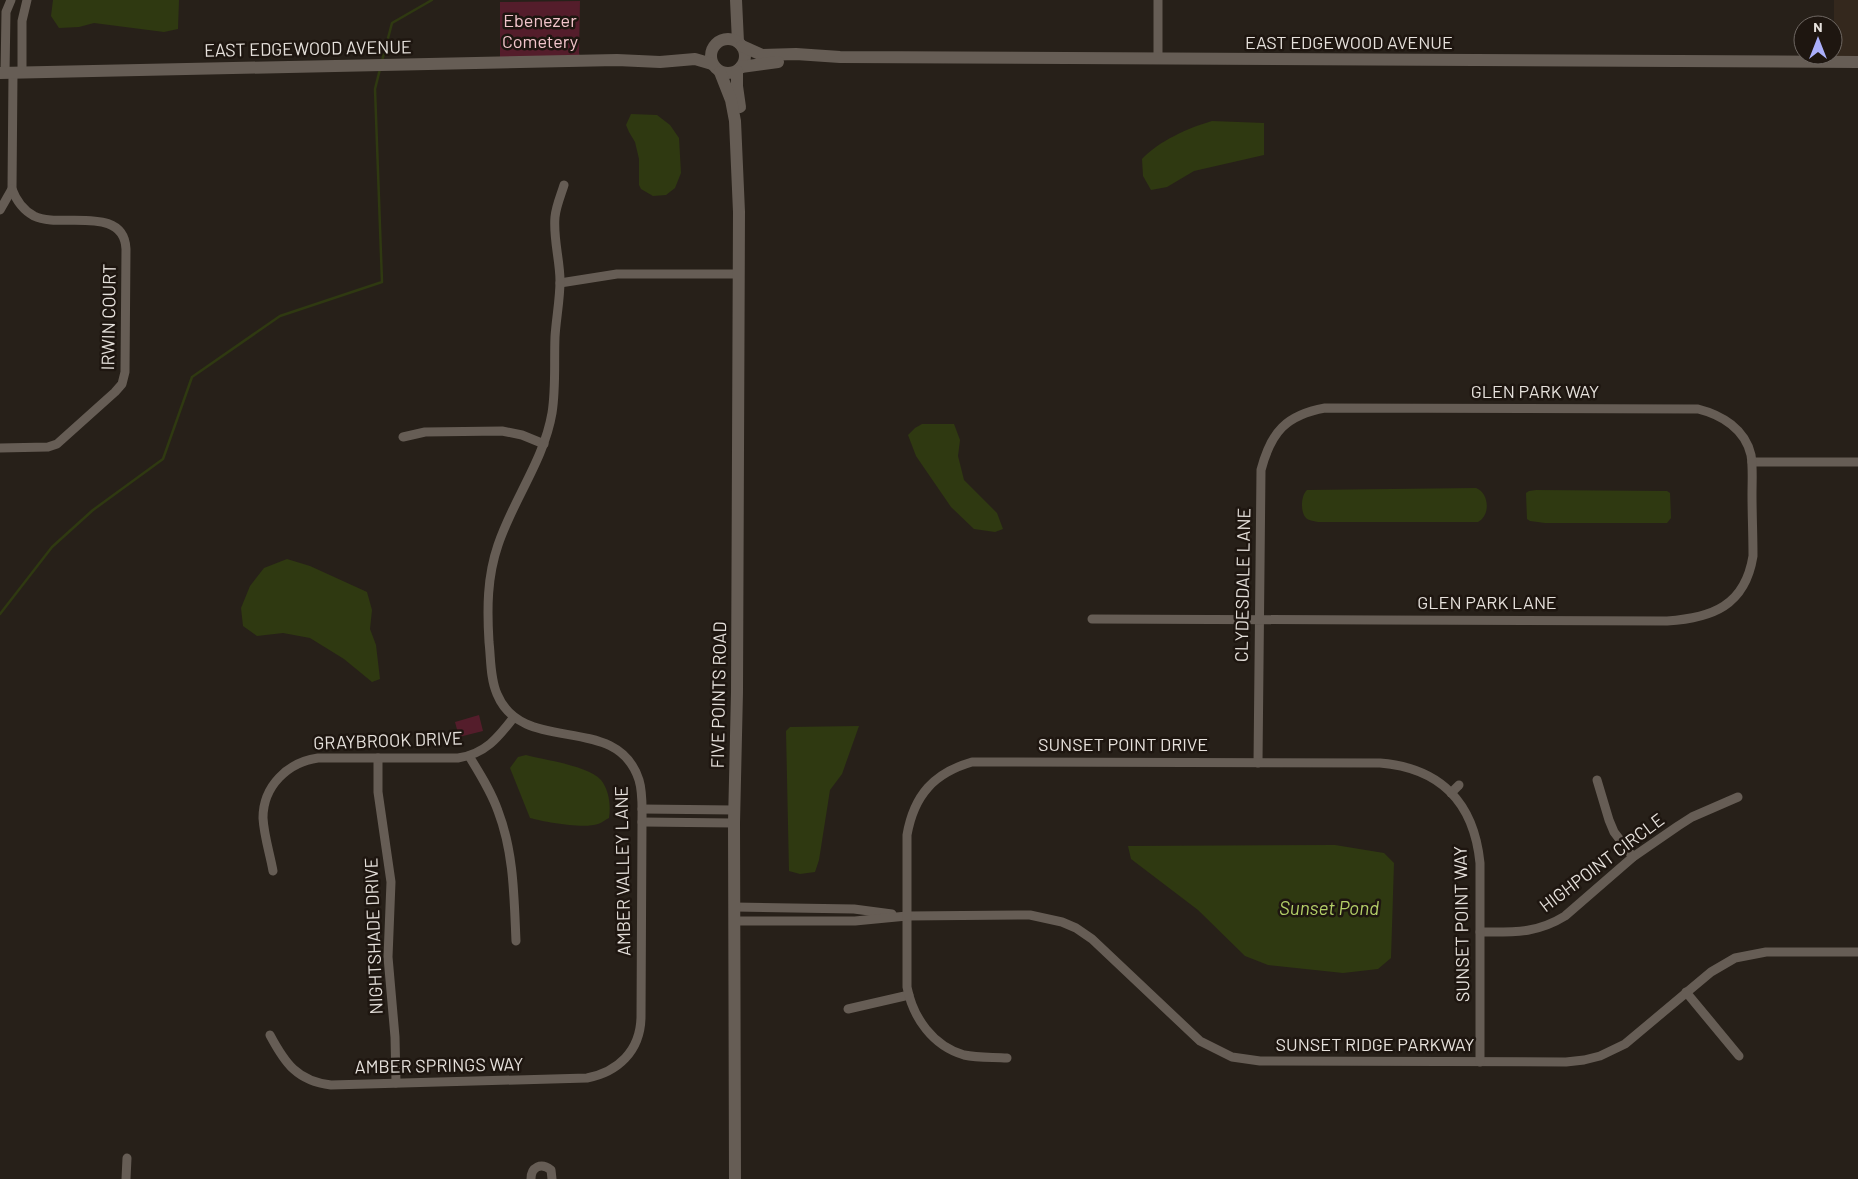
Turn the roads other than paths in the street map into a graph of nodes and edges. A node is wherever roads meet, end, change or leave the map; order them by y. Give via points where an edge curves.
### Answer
1 (11, 0) edge
2 (27, 0) edge
3 (729, 0) edge
4 (736, 0) edge
5 (1158, 0) edge
6 (717, 43) junction
7 (740, 44) junction
8 (840, 57) junction
9 (1158, 58) junction
10 (617, 60) junction
11 (1858, 62) edge
12 (716, 68) junction
13 (739, 69) junction
14 (10, 73) edge
15 (564, 185) dead end
16 (12, 189) junction
17 (0, 210) edge
18 (739, 212) junction
19 (739, 274) junction
20 (560, 283) junction
21 (1292, 419) joint
22 (403, 437) dead end
23 (544, 444) junction
24 (0, 448) edge
25 (1752, 462) junction
26 (1858, 462) edge
27 (1092, 619) dead end
28 (1259, 620) junction
29 (514, 717) junction
30 (469, 756) junction
31 (378, 758) junction
32 (1258, 763) junction
33 (1597, 780) dead end
34 (1459, 785) dead end
35 (1451, 793) junction
36 (1738, 798) dead end
37 (642, 809) junction
38 (734, 810) junction
39 (642, 822) junction
40 (734, 823) junction
41 (1634, 857) junction
42 (273, 871) dead end
43 (734, 907) junction
44 (907, 916) junction
45 (734, 921) junction
46 (1480, 932) junction
47 (516, 941) dead end
48 (1858, 952) edge
49 (1686, 992) junction
50 (909, 995) junction
51 (848, 1009) dead end
52 (270, 1035) dead end
53 (1739, 1056) dead end
54 (626, 1058) joint
55 (1007, 1058) dead end
56 (1480, 1062) junction
57 (396, 1083) junction
58 (126, 1158) dead end
59 (126, 1179) edge
60 (531, 1179) edge
61 (552, 1179) edge
62 (735, 1179) edge

1 - 14 street via 6,12
2 - 14 street
3 - 6 main road via 728,26
4 - 7 main road
5 - 9 street
6 - 7 main road via 727,38
6 - 10 main road, EAST EDGEWOOD AVENUE via 700,51
6 - 12 main road via 711,52
7 - 8 main road, EAST EDGEWOOD AVENUE via 762,55
7 - 13 main road via 746,57
8 - 9 main road, EAST EDGEWOOD AVENUE
8 - 13 main road, EAST EDGEWOOD AVENUE via 775,62
9 - 11 main road, EAST EDGEWOOD AVENUE
10 - 12 main road, EAST EDGEWOOD AVENUE via 660,62 695,59
10 - 14 main road, EAST EDGEWOOD AVENUE
12 - 13 main road via 732,73
12 - 18 main road via 731,100 736,128
13 - 18 main road via 737,94 744,149
14 - 16 street
15 - 20 street, AMBER VALLEY LANE via 555,218
16 - 17 street
16 - 24 street, IRWIN COURT via 23,208 40,218 108,223 122,233 126,249 125,372 116,392 57,444
18 - 19 main road, FIVE POINTS ROAD
19 - 20 street via 617,274
19 - 38 main road, FIVE POINTS ROAD
20 - 23 street, AMBER VALLEY LANE via 554,403
21 - 25 street, GLEN PARK WAY via 1325,408 1698,410 1728,420 1747,443
21 - 28 street, CLYDESDALE LANE via 1279,429 1266,449 1261,470
22 - 23 street via 425,432 502,431
23 - 29 street, AMBER VALLEY LANE via 500,539 489,586 493,684 502,704
25 - 26 street
25 - 28 street, GLEN PARK LANE via 1751,569 1732,600 1708,615 1667,621
27 - 28 street, GLEN PARK LANE
28 - 32 street, CLYDESDALE LANE
29 - 30 street, GRAYBROOK DRIVE via 490,746
29 - 37 street, AMBER VALLEY LANE via 534,728 592,739 616,748 637,774
30 - 31 street, GRAYBROOK DRIVE
30 - 47 street via 492,796 506,836 512,869
31 - 42 street, GRAYBROOK DRIVE via 313,758 282,774 268,794 264,812
31 - 57 street, NIGHTSHADE DRIVE via 378,792 391,882 388,964
32 - 35 street, SUNSET POINT DRIVE via 1398,765 1426,774
32 - 44 street, SUNSET POINT DRIVE via 984,761 954,768 928,786 912,815 907,835
33 - 41 street via 1608,820
34 - 35 street
35 - 46 street, SUNSET POINT WAY via 1468,816 1478,847
36 - 41 street, HIGHPOINT CIRCLE via 1692,817
37 - 38 street
37 - 39 street, AMBER VALLEY LANE
38 - 40 main road, FIVE POINTS ROAD
39 - 40 street
39 - 54 street, AMBER VALLEY LANE via 641,1022 635,1044
40 - 43 main road, FIVE POINTS ROAD
41 - 46 street, HIGHPOINT CIRCLE via 1565,916 1551,924 1522,932
43 - 44 street, SUNSET RIDGE PARKWAY via 854,909
43 - 45 main road, FIVE POINTS ROAD
44 - 45 street, SUNSET RIDGE PARKWAY via 855,921
44 - 50 street, SUNSET POINT DRIVE
44 - 56 street, SUNSET RIDGE PARKWAY via 1030,915 1076,928 1101,946 1200,1041 1232,1056 1260,1061
45 - 62 main road, FIVE POINTS ROAD
46 - 56 street, SUNSET POINT WAY
48 - 49 street, SUNSET RIDGE PARKWAY via 1749,954 1722,964
49 - 53 street
49 - 56 street, SUNSET RIDGE PARKWAY via 1625,1044 1600,1056 1566,1062
50 - 51 street
50 - 55 street, SUNSET POINT DRIVE via 924,1027 947,1047 978,1057
52 - 57 street, AMBER SPRINGS WAY via 291,1068 312,1080 331,1085
54 - 57 street, AMBER SPRINGS WAY via 606,1073 587,1078
58 - 59 street
60 - 61 street via 534,1168 546,1166

